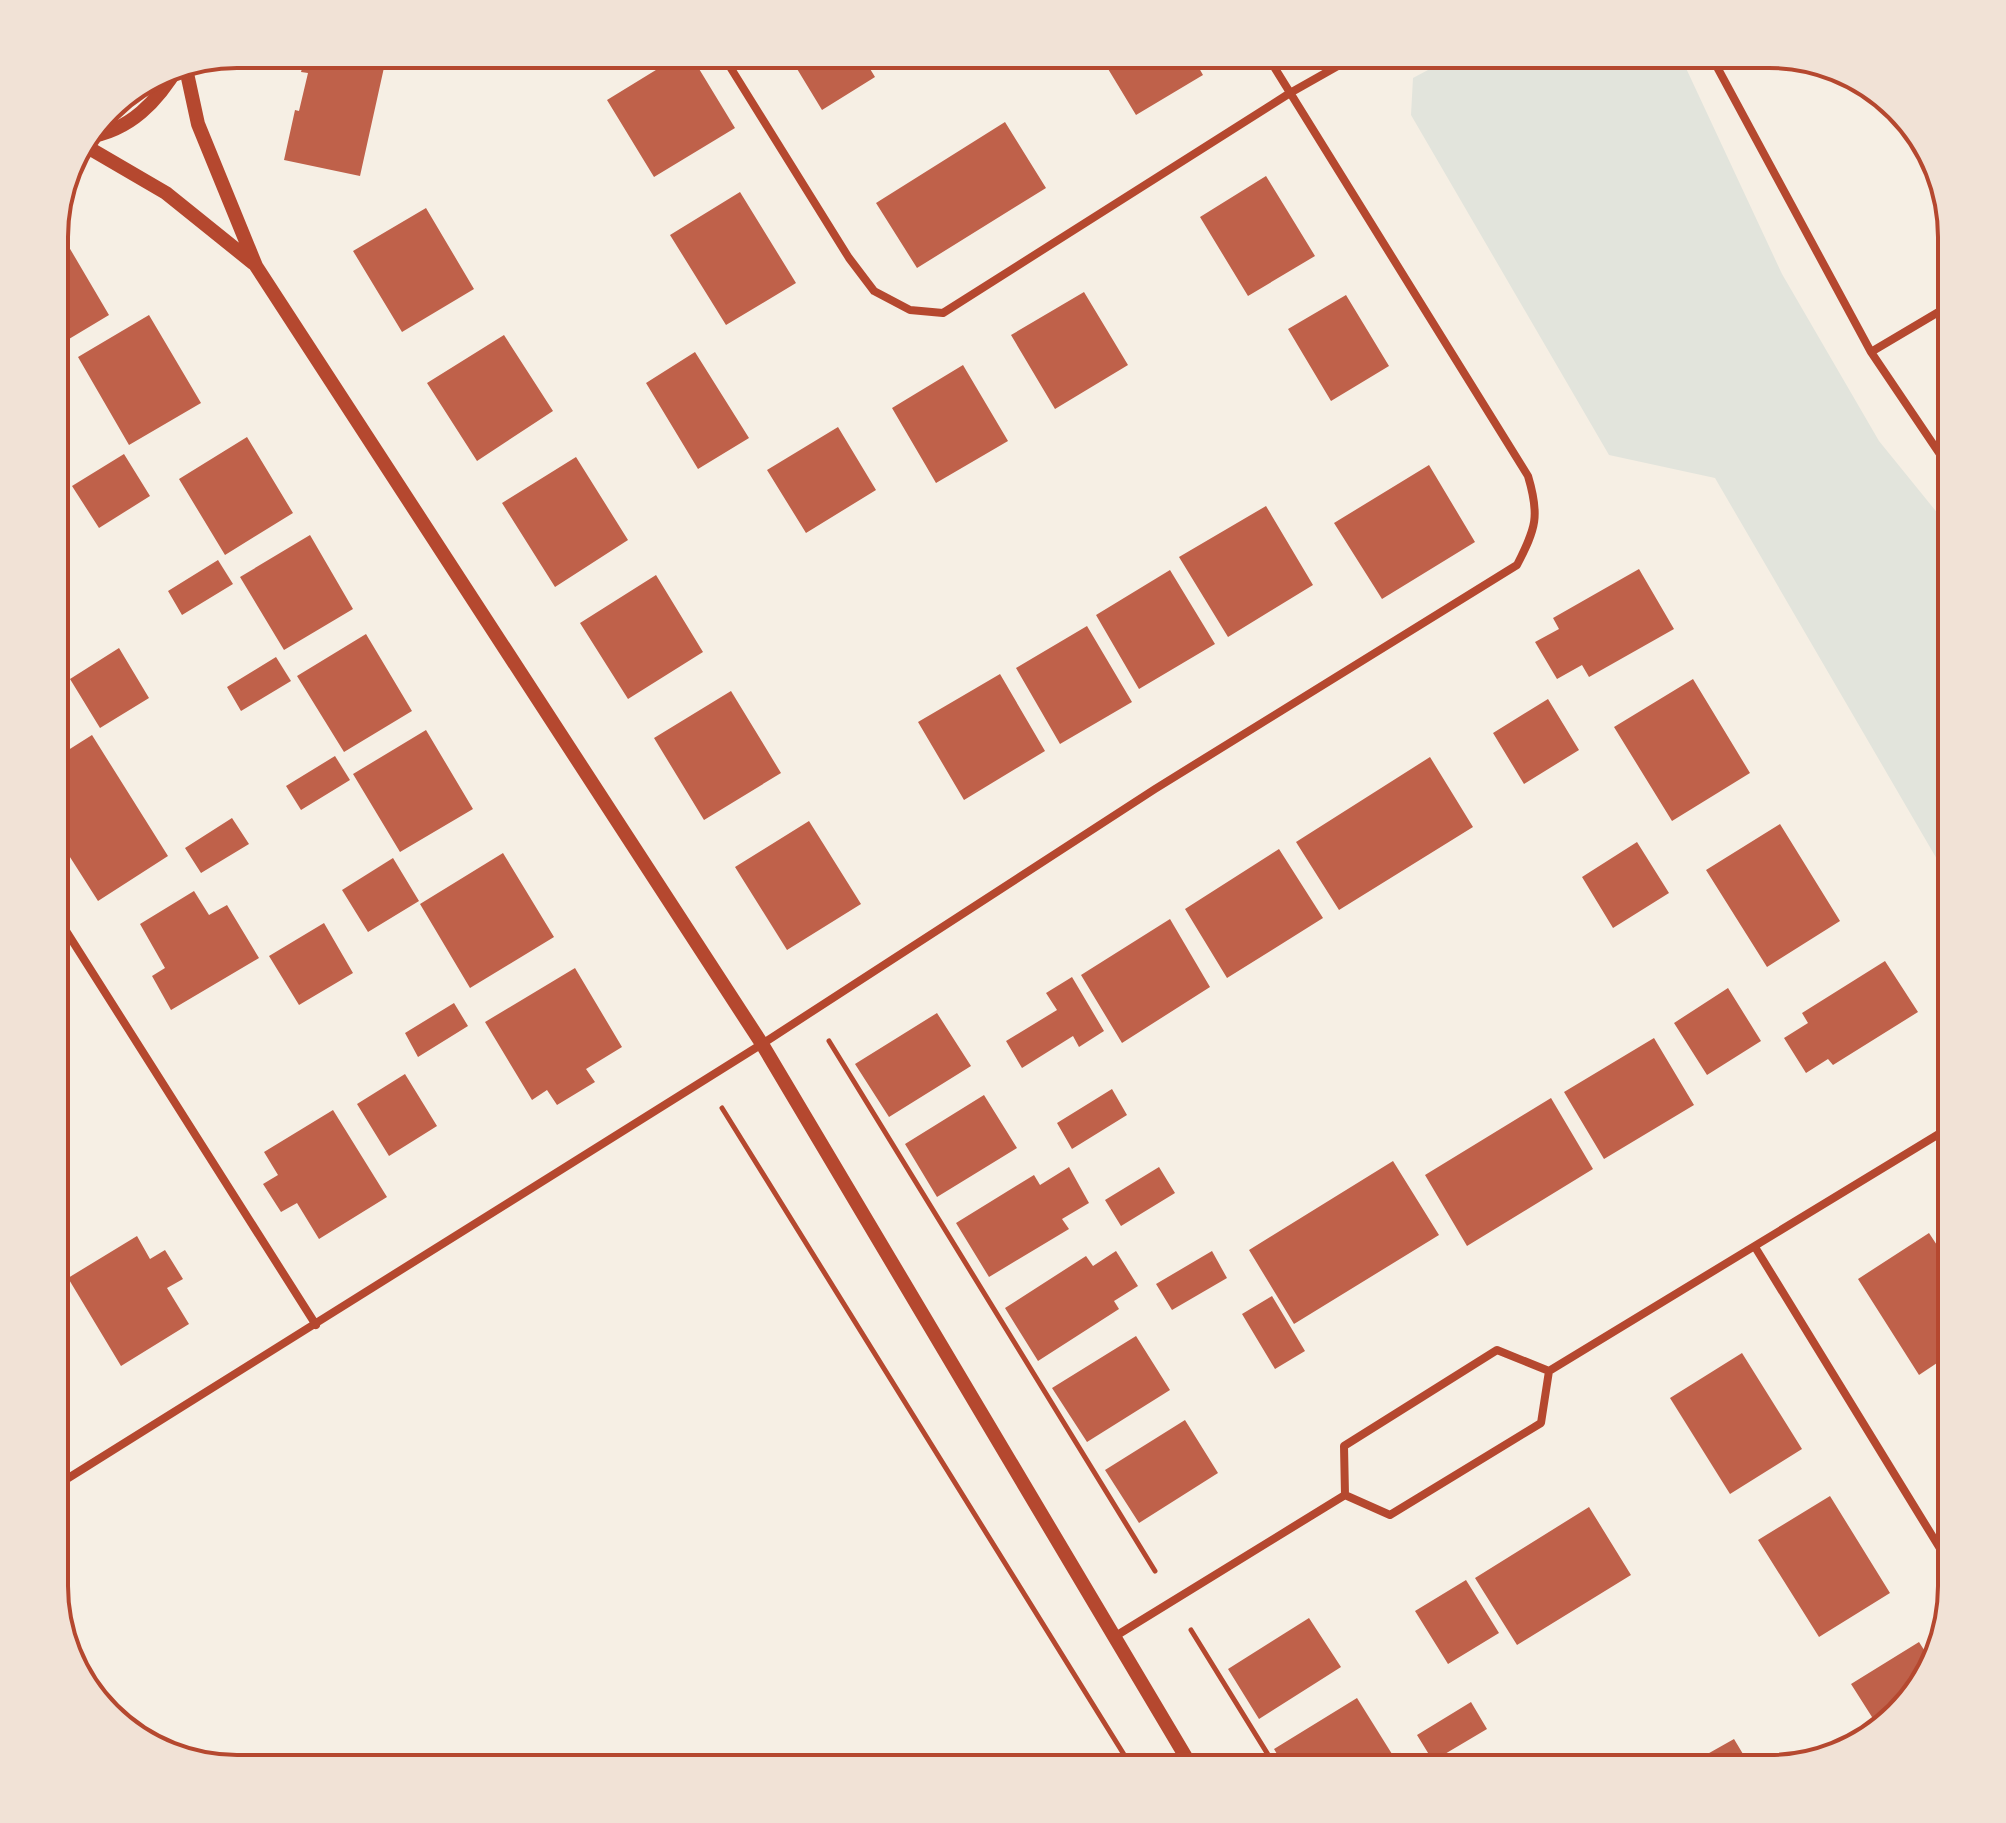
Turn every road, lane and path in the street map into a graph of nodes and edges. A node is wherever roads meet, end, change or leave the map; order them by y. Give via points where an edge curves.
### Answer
1 (731, 68) edge
2 (1275, 68) edge
3 (1334, 68) edge
4 (1718, 68) edge
5 (185, 76) edge
6 (171, 81) edge
7 (1290, 93) junction
8 (106, 130) edge
9 (92, 150) edge
10 (256, 266) junction
11 (1938, 312) edge
12 (1871, 352) junction
13 (1938, 451) edge
14 (68, 934) edge
15 (811, 1013) junction
16 (762, 1044) junction
17 (705, 1080) junction
18 (1938, 1135) edge
19 (1755, 1247) junction
20 (316, 1325) junction
21 (1549, 1371) junction
22 (68, 1478) edge
23 (1345, 1495) junction
24 (1938, 1545) edge
25 (1160, 1580) dead end
26 (1185, 1620) dead end
27 (1114, 1637) junction
28 (1124, 1755) edge
29 (1185, 1755) edge
30 (1268, 1755) edge

1 - 7 street via 874,291 910,310 943,313
2 - 7 street
3 - 7 street
4 - 12 street
5 - 10 street via 198,124
6 - 8 street via 130,122
7 - 15 street via 1528,476 1537,522 1517,565 1155,789
9 - 10 street via 166,193
10 - 16 street
11 - 12 street
12 - 13 street
14 - 20 street
15 - 16 street
15 - 25 path
16 - 17 street
16 - 27 street
17 - 20 street
17 - 28 path
18 - 19 street
19 - 21 street
19 - 24 street
20 - 22 street
21 - 23 street via 1541,1423 1390,1515
21 - 23 street via 1497,1350 1344,1446
23 - 27 street
26 - 30 path
27 - 29 street

